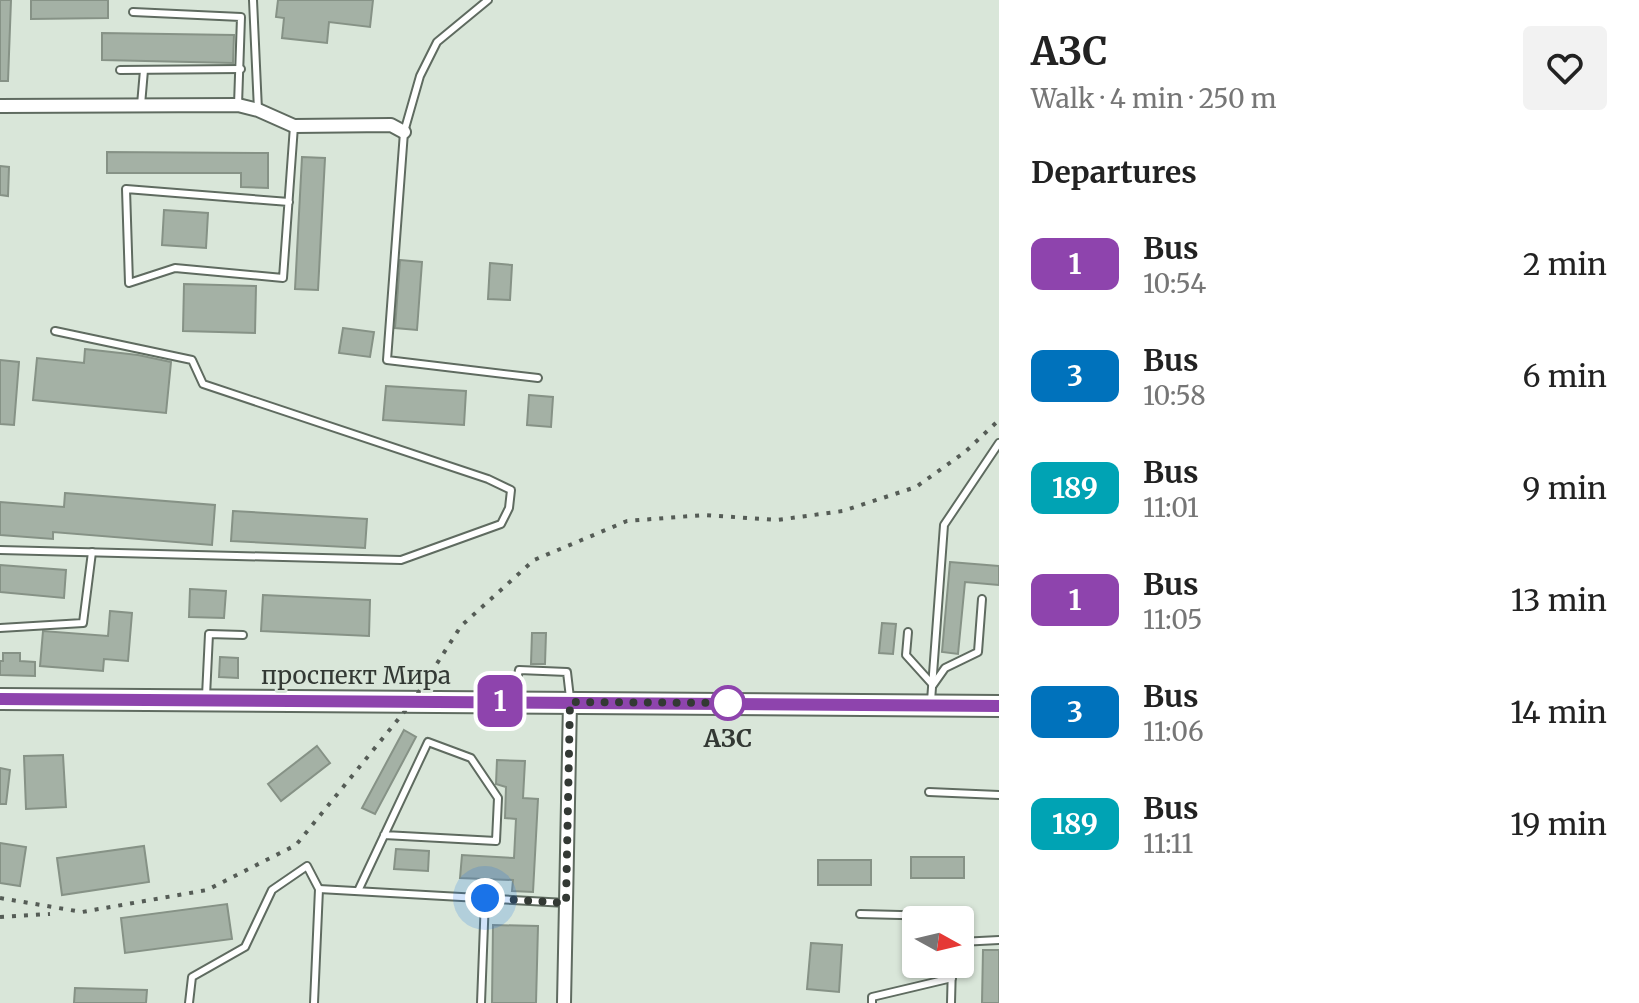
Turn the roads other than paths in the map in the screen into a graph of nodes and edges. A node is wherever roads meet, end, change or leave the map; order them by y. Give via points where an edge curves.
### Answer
1 (246, 0) edge
2 (488, 0) edge
3 (253, 4) edge
4 (133, 12) dead end
5 (241, 69) junction
6 (120, 70) dead end
7 (144, 70) junction
8 (141, 105) junction
9 (238, 105) junction
10 (0, 106) edge
11 (258, 110) junction
12 (294, 126) junction
13 (404, 132) junction
14 (289, 202) junction
15 (55, 331) dead end
16 (538, 378) dead end
17 (999, 443) edge
18 (0, 550) edge
19 (92, 552) junction
20 (982, 599) dead end
21 (0, 628) edge
22 (908, 632) dead end
23 (243, 635) dead end
24 (514, 693) junction
25 (932, 695) junction
26 (0, 699) edge
27 (206, 700) junction
28 (570, 702) junction
29 (999, 706) edge
30 (929, 792) dead end
31 (999, 795) edge
32 (384, 835) junction
33 (319, 889) junction
34 (358, 891) junction
35 (485, 898) junction
36 (566, 903) junction
37 (860, 914) dead end
38 (902, 915) edge
39 (999, 940) edge
40 (974, 941) edge
41 (952, 978) joint
42 (189, 1003) edge
43 (314, 1003) edge
44 (481, 1003) edge
45 (564, 1003) edge
46 (872, 1003) edge
47 (951, 1003) edge

1 - 3 lane
2 - 13 lane via 437,42 420,76
3 - 11 lane
4 - 5 lane via 241,17
5 - 7 lane
5 - 9 lane
6 - 7 lane
7 - 8 lane
8 - 9 street
8 - 10 street
9 - 11 street
11 - 12 street
12 - 13 street via 391,125
12 - 14 lane
13 - 16 lane via 387,360
14 - 14 lane via 283,278 175,268 129,283 126,189
15 - 19 lane via 192,360 203,384 511,490 501,524 401,560
17 - 25 lane via 944,525
18 - 19 lane
19 - 21 lane via 83,623
20 - 25 lane via 978,652 945,668
22 - 25 lane via 906,655
23 - 27 lane via 209,634
24 - 27 main road, проспект Мира
24 - 28 main road, проспект Мира
24 - 28 lane via 519,670 567,672
25 - 28 main road, проспект Мира
25 - 29 main road, проспект Мира
26 - 27 main road, проспект Мира
28 - 36 street
30 - 31 lane
32 - 32 lane via 496,841 498,798 471,758 428,742
32 - 34 lane
33 - 34 lane
33 - 42 lane via 307,866 272,890 245,947 192,977
33 - 43 lane
34 - 35 lane
35 - 36 lane
35 - 44 lane
36 - 45 street
37 - 38 lane
39 - 40 lane
41 - 46 lane via 872,997
41 - 47 lane

